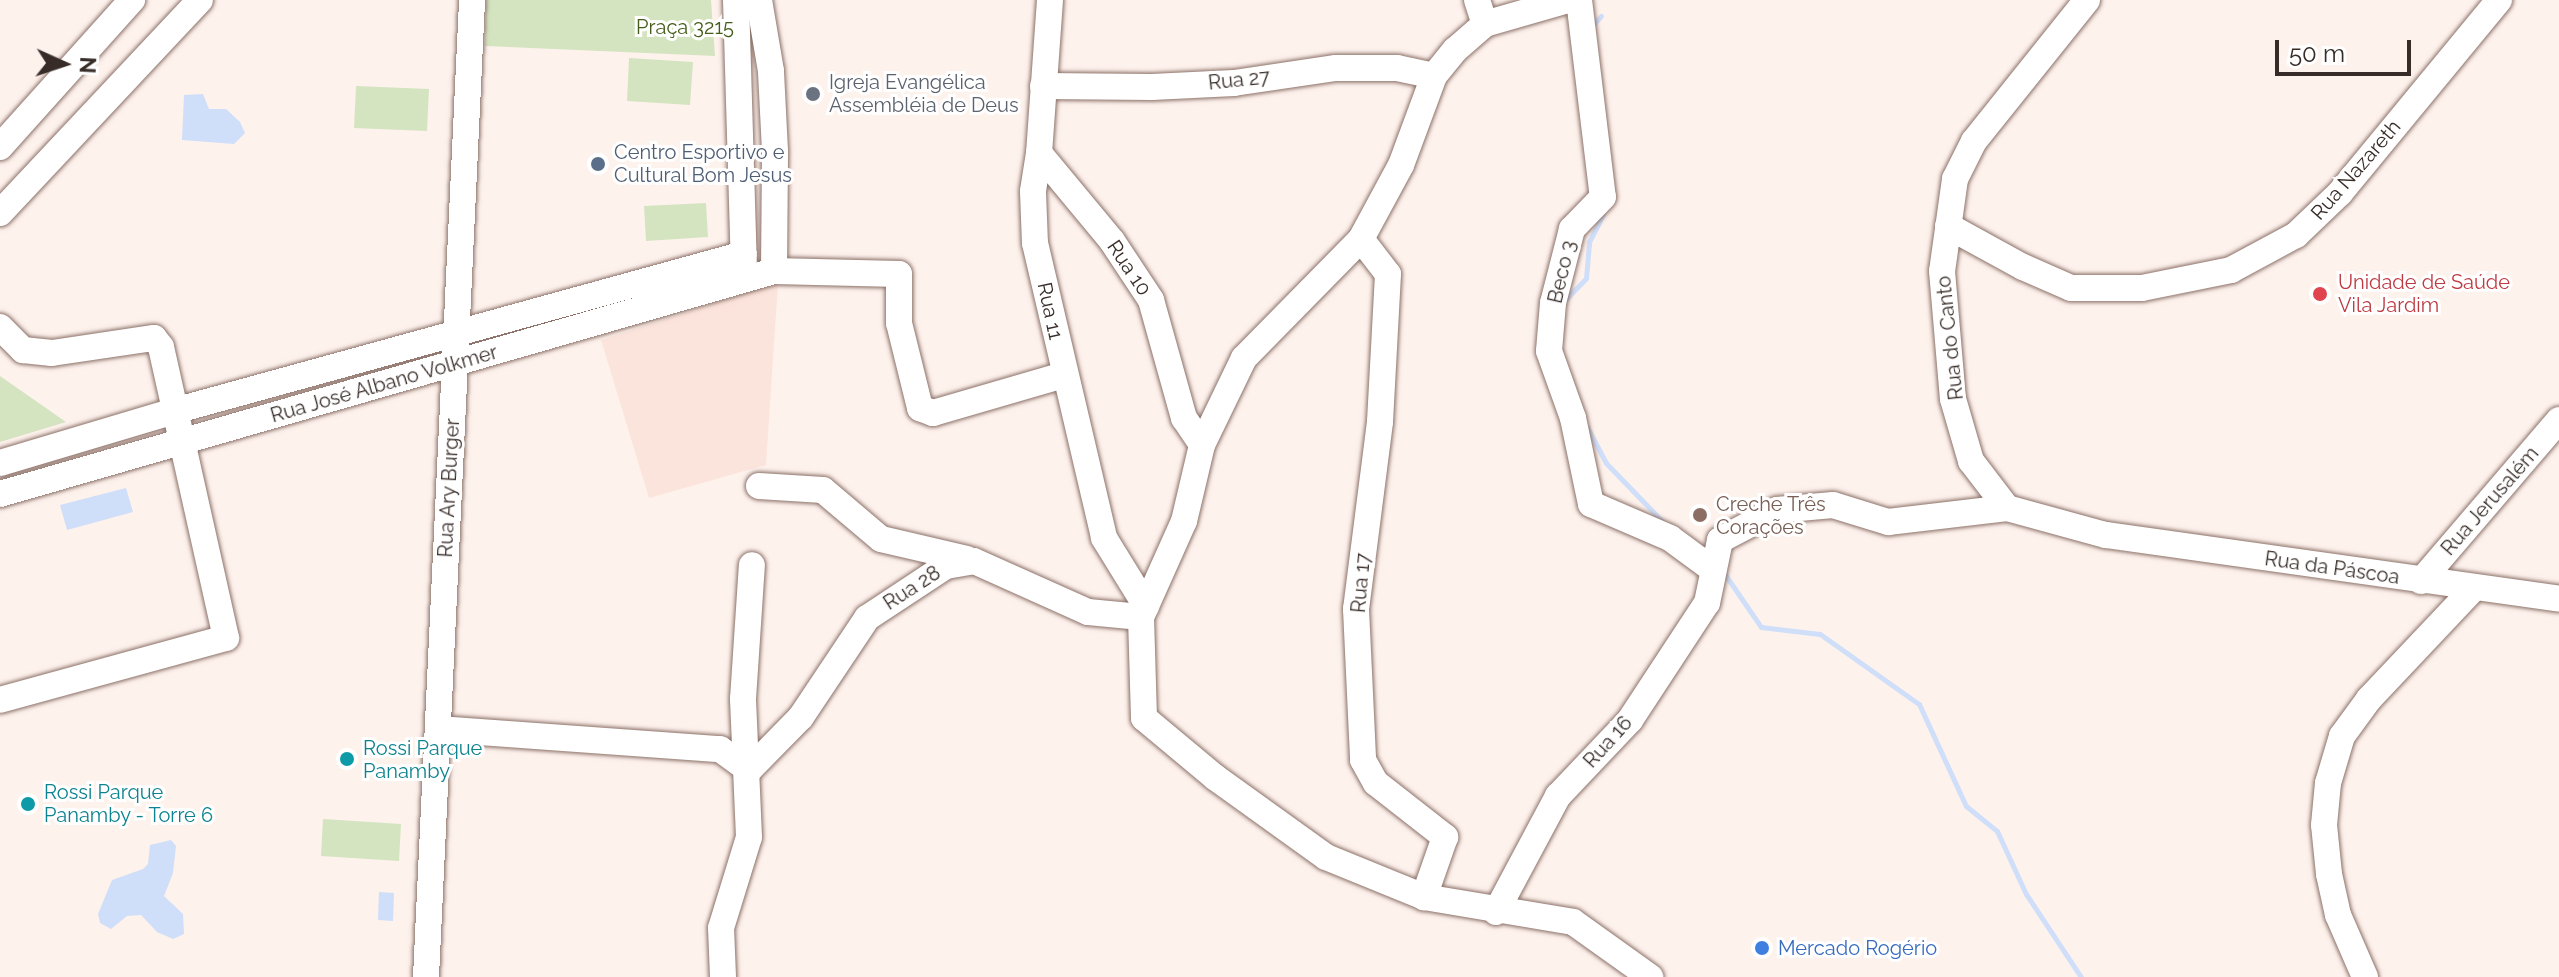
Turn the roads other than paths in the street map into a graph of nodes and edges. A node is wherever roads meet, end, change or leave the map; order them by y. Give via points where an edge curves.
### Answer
1 (132, 0) edge
2 (200, 0) edge
3 (472, 0) edge
4 (736, 0) edge
5 (759, 0) edge
6 (1050, 0) edge
7 (1568, 0) edge
8 (1579, 0) edge
9 (2087, 0) edge
10 (2499, 0) edge
11 (1481, 12) edge
12 (1434, 76) junction
13 (1043, 86) junction
14 (0, 147) edge
15 (1039, 153) junction
16 (0, 213) edge
17 (1948, 226) junction
18 (1361, 239) junction
19 (744, 266) junction
20 (774, 271) junction
21 (0, 327) edge
22 (456, 336) junction
23 (455, 363) junction
24 (1064, 375) junction
25 (174, 411) junction
26 (2559, 420) edge
27 (182, 443) junction
28 (1202, 445) junction
29 (11, 459) edge
30 (32, 485) junction
31 (759, 486) dead end
32 (0, 494) edge
33 (2007, 508) junction
34 (974, 561) junction
35 (752, 565) dead end
36 (1712, 569) junction
37 (2421, 581) junction
38 (2474, 588) junction
39 (2559, 599) edge
40 (1143, 611) junction
41 (0, 700) edge
42 (438, 729) junction
43 (749, 770) junction
44 (1424, 897) junction
45 (1496, 912) junction
46 (426, 977) edge
47 (723, 977) edge
48 (1650, 977) edge
49 (2365, 977) edge

1 - 14 street
2 - 16 street
3 - 22 street, Rua Ary Burger
4 - 19 street
5 - 20 street via 774,124
6 - 13 street, Rua 11
7 - 11 street
8 - 36 street, Beco 3 via 1603,197 1572,229 1553,303 1549,351 1573,418 1591,504 1670,538
9 - 17 street, Rua do Canto via 1974,141 1955,179
10 - 17 street, Rua Nazareth via 2340,193 2296,235 2231,270 2142,288 2071,288
11 - 12 street
12 - 13 street, Rua 27 via 1397,68 1336,68 1234,83
12 - 18 street via 1401,165
13 - 15 street, Rua 11
15 - 24 street, Rua 11 via 1033,192 1035,243
15 - 28 street, Rua 10 via 1112,241 1151,300 1184,418
17 - 33 street, Rua do Canto via 1942,271 1953,399 1971,461
18 - 28 street via 1244,358
18 - 44 street, Rua 17 via 1388,274 1380,422 1356,609 1363,760 1376,783 1445,837
19 - 20 street
19 - 22 street, Rua José Albano Volkmer
19 - 23 street, Rua José Albano Volkmer
20 - 24 street via 899,274 899,318 920,408 933,413
21 - 25 street via 23,350 52,353 154,338 161,347
22 - 23 street, Rua Ary Burger
22 - 25 street, Rua José Albano Volkmer
23 - 27 street, Rua José Albano Volkmer
23 - 42 street, Rua Ary Burger
24 - 40 street, Rua 11 via 1104,538
25 - 27 street
25 - 29 street, Rua José Albano Volkmer
26 - 37 street, Rua Jerusalém
27 - 30 street, Rua José Albano Volkmer
27 - 41 street via 226,638
28 - 40 street via 1184,521
29 - 30 street
30 - 32 street, Rua José Albano Volkmer
31 - 34 street via 823,490 881,539
33 - 36 street, Rua 16 via 1888,522 1833,505 1777,510 1720,540
33 - 37 street, Rua da Páscoa via 2106,535
34 - 40 street via 1088,612
34 - 43 street, Rua 28 via 946,566 867,618 801,717
35 - 43 street via 743,699
36 - 45 street, Rua 16 via 1707,603 1630,720 1558,796
37 - 38 street, Rua da Páscoa
38 - 39 street, Rua da Páscoa
38 - 49 street via 2369,699 2342,736 2328,783 2324,825 2329,874 2338,915
40 - 44 street via 1144,718 1326,857
42 - 43 street via 720,749
42 - 46 street, Rua Ary Burger
43 - 47 street via 749,837 721,928
44 - 45 street
45 - 48 street via 1573,922

